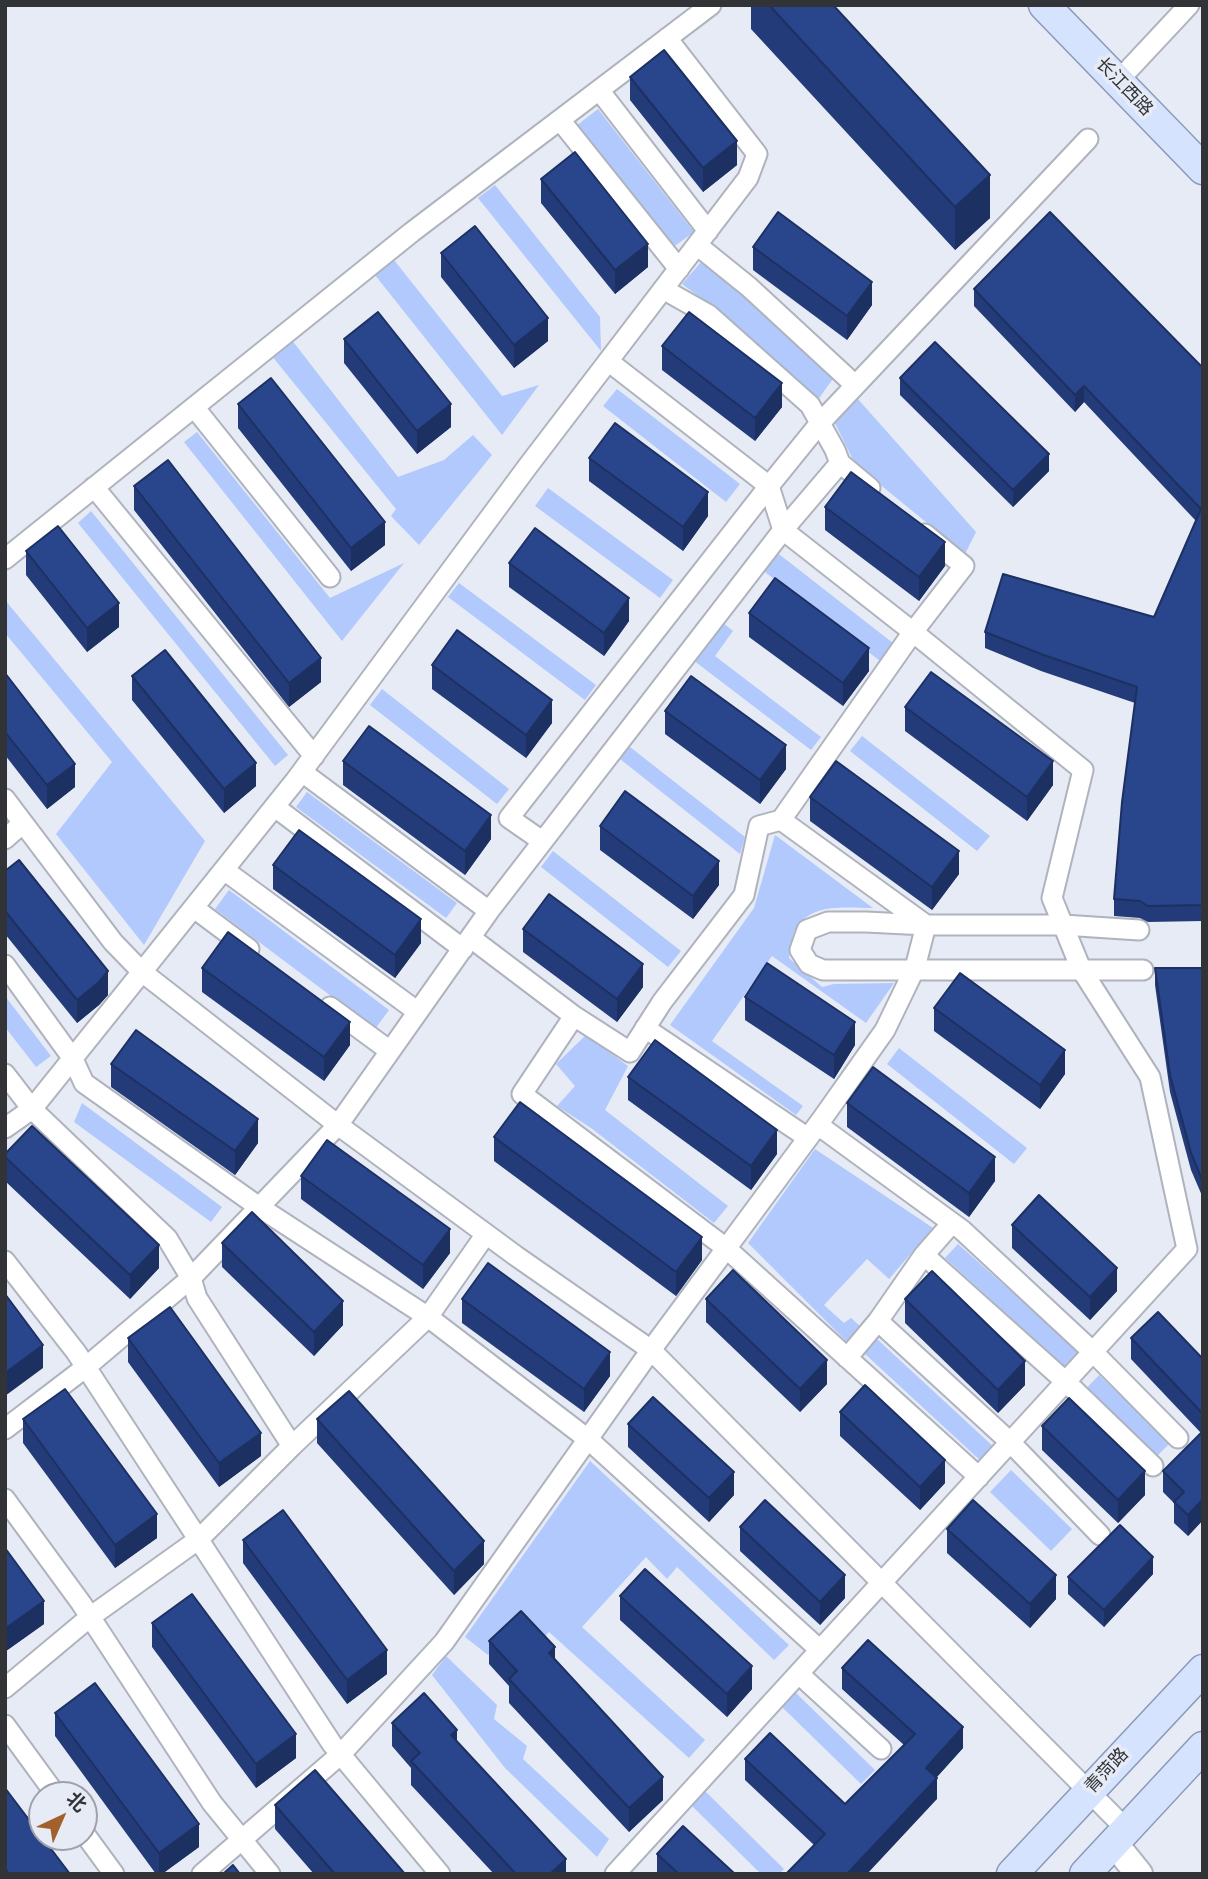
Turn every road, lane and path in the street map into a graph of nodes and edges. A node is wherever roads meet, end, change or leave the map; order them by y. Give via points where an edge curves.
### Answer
1 (711, 5) edge
2 (1044, 5) edge
3 (1189, 5) edge
4 (667, 38) junction
5 (1118, 81) junction
6 (599, 90) junction
7 (560, 120) junction
8 (1088, 139) dead end
9 (1203, 169) edge
10 (703, 238) junction
11 (679, 269) junction
12 (663, 289) junction
13 (608, 361) junction
14 (856, 385) junction
15 (194, 407) junction
16 (820, 423) junction
17 (840, 463) junction
18 (769, 486) junction
19 (94, 487) junction
20 (881, 497) edge
21 (912, 523) edge
22 (783, 530) junction
23 (5, 559) edge
24 (330, 577) dead end
25 (913, 632) junction
26 (308, 764) junction
27 (5, 799) edge
28 (275, 807) junction
29 (781, 820) junction
30 (23, 823) junction
31 (5, 839) edge
32 (542, 841) junction
33 (224, 870) junction
34 (194, 908) junction
35 (489, 911) junction
36 (926, 925) junction
37 (1063, 925) junction
38 (1139, 930) dead end
39 (467, 944) junction
40 (259, 956) edge
41 (5, 965) edge
42 (915, 968) junction
43 (1081, 969) junction
44 (1143, 970) dead end
45 (142, 972) junction
46 (314, 995) edge
47 (418, 1012) junction
48 (574, 1016) junction
49 (645, 1028) junction
50 (390, 1051) junction
51 (73, 1059) junction
52 (5, 1074) edge
53 (33, 1109) junction
54 (338, 1125) junction
55 (5, 1128) edge
56 (813, 1131) junction
57 (259, 1207) junction
58 (952, 1223) junction
59 (486, 1234) junction
60 (726, 1248) junction
61 (924, 1255) junction
62 (5, 1261) edge
63 (191, 1278) junction
64 (428, 1317) junction
65 (878, 1321) junction
66 (651, 1350) junction
67 (1093, 1352) junction
68 (847, 1358) junction
69 (86, 1367) junction
70 (1066, 1382) junction
71 (5, 1429) edge
72 (1178, 1438) dead end
73 (589, 1440) junction
74 (1010, 1443) junction
75 (292, 1446) junction
76 (1153, 1466) dead end
77 (979, 1477) junction
78 (5, 1499) edge
79 (1100, 1535) dead end
80 (199, 1539) junction
81 (882, 1583) junction
82 (90, 1617) junction
83 (820, 1650) junction
84 (1203, 1670) edge
85 (799, 1674) junction
86 (5, 1688) edge
87 (5, 1725) edge
88 (1203, 1747) edge
89 (881, 1749) dead end
90 (341, 1754) junction
91 (46, 1781) edge
92 (1088, 1791) junction
93 (1120, 1836) junction
94 (242, 1839) junction
95 (97, 1851) edge
96 (114, 1874) edge
97 (202, 1874) edge
98 (270, 1874) edge
99 (440, 1874) edge
100 (615, 1874) edge
101 (1013, 1874) edge
102 (1085, 1874) edge
103 (1139, 1874) edge

1 - 4 street
2 - 5 main road, 长江西路
3 - 5 street
4 - 6 street
4 - 10 street via 757,154 748,178
5 - 9 main road, 长江西路
6 - 7 street
6 - 10 street
7 - 11 street
7 - 15 street
8 - 14 street
10 - 11 street
10 - 14 street
11 - 12 street
12 - 13 street
12 - 16 street via 709,315 810,405
13 - 18 street
13 - 26 street
14 - 16 street
15 - 19 street
15 - 24 street
16 - 17 street
16 - 18 street
17 - 20 street
17 - 22 street
18 - 22 street
18 - 32 street via 509,818
19 - 23 street
19 - 26 street
21 - 25 street via 964,566
22 - 25 street
22 - 32 street
25 - 29 street
25 - 37 street via 1083,770 1052,898
26 - 28 street
26 - 35 street
27 - 30 street
28 - 33 street
28 - 39 street
29 - 36 street
29 - 49 street via 759,826 744,895
30 - 31 street
30 - 45 street via 113,942
32 - 35 street
33 - 34 street
33 - 47 street
34 - 40 street
34 - 45 street
35 - 39 street
36 - 37 street
36 - 42 street
36 - 42 street via 828,922 807,930 800,950 809,964 824,970
37 - 38 street
37 - 43 street
39 - 47 street
39 - 48 street
41 - 51 street
42 - 43 street
42 - 56 street via 885,1030
43 - 44 street
43 - 67 street via 1150,1077 1187,1249
45 - 51 street
45 - 54 street
46 - 50 street
47 - 50 street
48 - 49 street via 629,1052
48 - 60 street via 522,1094
49 - 56 street
50 - 54 street
51 - 53 street
51 - 57 street via 84,1083
52 - 53 street
53 - 55 street
53 - 63 street via 167,1238
54 - 57 street
54 - 59 street
56 - 58 street
56 - 60 street
57 - 63 street
57 - 64 street
58 - 61 street
58 - 67 street
59 - 64 street
59 - 66 street
60 - 66 street
60 - 68 street
61 - 65 street
61 - 70 street
62 - 69 street
63 - 69 street
63 - 75 street via 197,1298
64 - 73 street
64 - 75 street
65 - 68 street
65 - 74 street
66 - 73 street
66 - 81 street
67 - 70 street
67 - 72 street
68 - 77 street
69 - 71 street
69 - 80 street
70 - 74 street
70 - 76 street
73 - 83 street
73 - 90 street via 444,1642
74 - 77 street
74 - 79 street
75 - 80 street
77 - 81 street
78 - 82 street
80 - 82 street
80 - 90 street
81 - 83 street
81 - 92 street
82 - 86 street
82 - 94 street via 212,1803
83 - 85 street
84 - 92 main road, 青菏路
85 - 89 street
85 - 100 street
87 - 91 street
88 - 93 main road
90 - 94 street
90 - 99 street
92 - 93 street
92 - 101 main road, 青菏路
93 - 102 main road
93 - 103 street
94 - 97 street
94 - 98 street
95 - 96 street

